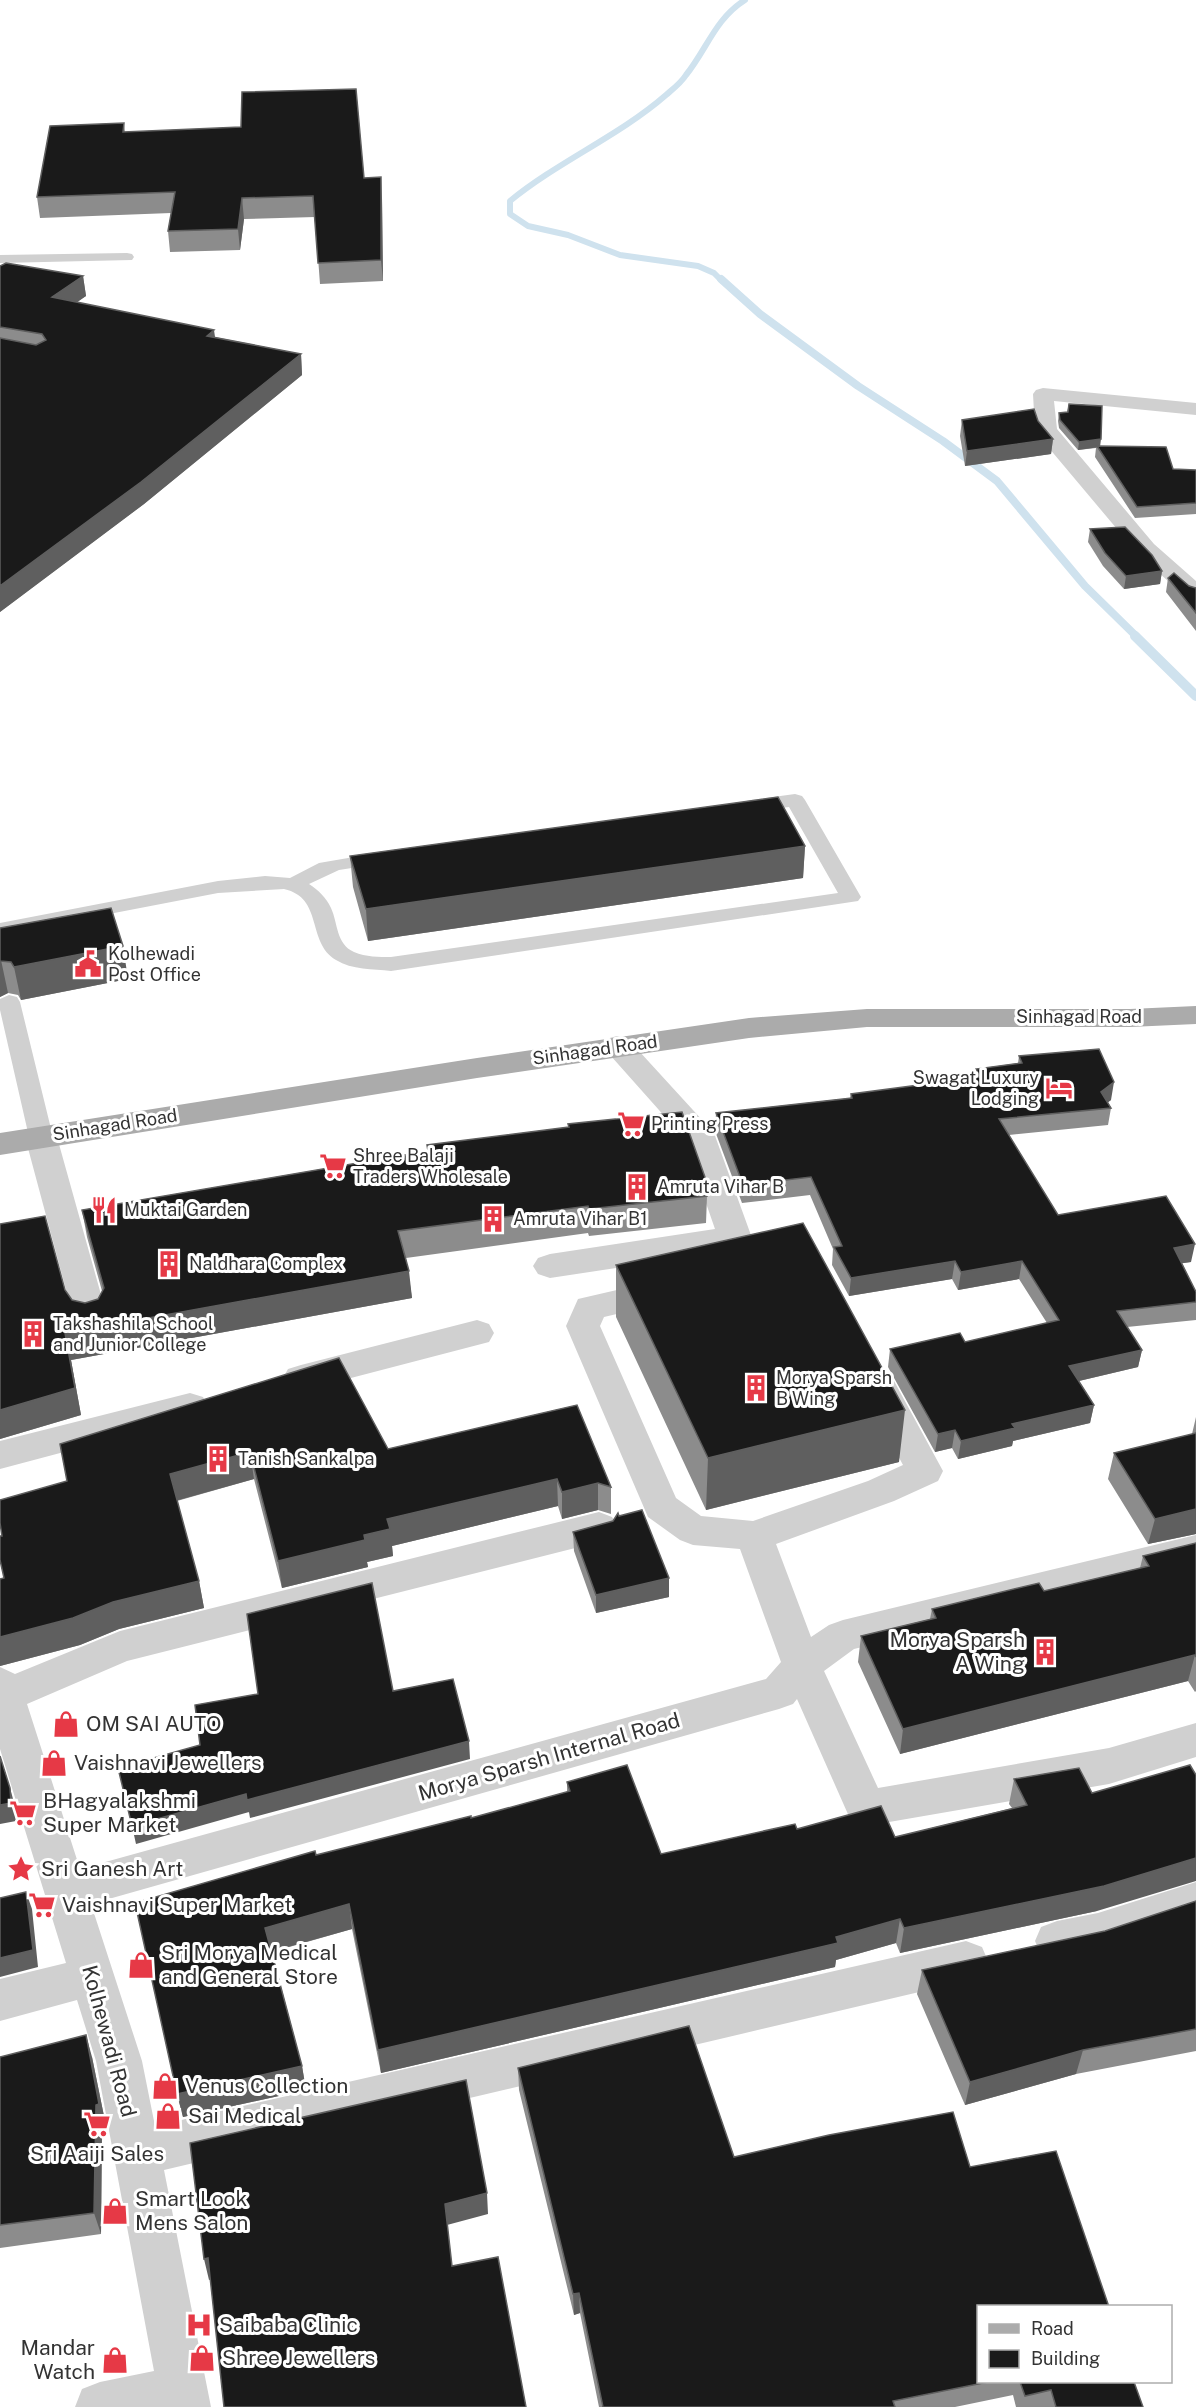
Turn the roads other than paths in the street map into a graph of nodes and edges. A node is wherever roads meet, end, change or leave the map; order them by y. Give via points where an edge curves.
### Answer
1 (127, 257) dead end
2 (0, 259) edge
3 (1196, 409) edge
4 (1196, 594) edge
5 (725, 810) edge
6 (400, 856) edge
7 (296, 885) junction
8 (0, 929) edge
9 (9, 1002) dead end
10 (1196, 1015) edge
11 (617, 1046) junction
12 (41, 1137) junction
13 (0, 1144) edge
14 (550, 1266) dead end
15 (694, 1284) edge
16 (90, 1316) edge
17 (477, 1333) dead end
18 (864, 1360) edge
19 (270, 1386) edge
20 (224, 1398) edge
21 (0, 1455) edge
22 (599, 1527) edge
23 (754, 1536) junction
24 (1196, 1550) edge
25 (802, 1665) junction
26 (2, 1690) edge
27 (1196, 1740) edge
28 (66, 1892) junction
29 (1196, 1901) edge
30 (93, 1976) junction
31 (0, 2000) edge
32 (138, 2153) junction
33 (185, 2399) edge
34 (100, 2407) edge

1 - 2 lane
3 - 4 street via 1043,393 1046,430 1146,549
5 - 7 lane via 795,800 851,897 391,964 369,964 348,960 334,951 317,901
6 - 7 lane via 330,866 311,872
7 - 8 lane via 273,882 215,887
9 - 12 lane
10 - 11 main road, Sinhagad Road via 867,1018 749,1028
11 - 12 main road, Sinhagad Road
11 - 14 street via 698,1133 735,1238
12 - 13 main road, Sinhagad Road
12 - 16 street
15 - 23 street via 590,1308 583,1326 661,1507 693,1530
17 - 19 street
18 - 23 street via 924,1471 881,1491
20 - 21 street
22 - 26 street via 120,1647
23 - 25 street
24 - 25 street, Morya Sparsh Internal Road via 843,1636
25 - 27 street via 866,1808 1109,1766
25 - 28 street, Morya Sparsh Internal Road via 779,1692
26 - 28 street, Kolhewadi Road
28 - 30 street, Kolhewadi Road
29 - 32 street via 1098,1933 872,1981
30 - 31 street
30 - 32 street, Kolhewadi Road via 119,2061
32 - 33 street, Kolhewadi Road
33 - 34 street

